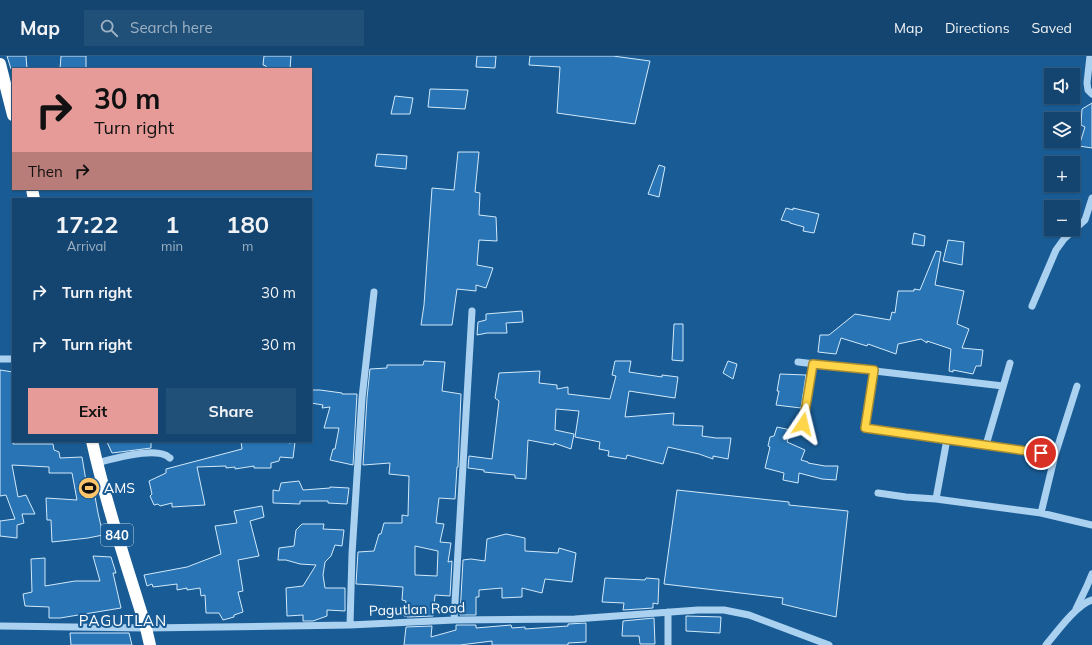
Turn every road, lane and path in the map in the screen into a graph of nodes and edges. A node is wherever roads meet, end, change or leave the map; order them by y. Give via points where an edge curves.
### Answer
1 (1090, 56) edge
2 (0, 64) edge
3 (1092, 94) edge
4 (12, 111) edge
5 (1092, 198) edge
6 (374, 292) dead end
7 (1032, 306) dead end
8 (472, 311) dead end
9 (0, 359) edge
10 (12, 359) edge
11 (798, 362) dead end
12 (1010, 363) dead end
13 (813, 364) junction
14 (874, 370) junction
15 (1003, 386) junction
16 (1077, 386) dead end
17 (803, 424) dead end
18 (947, 439) junction
19 (92, 442) edge
20 (986, 445) junction
21 (1055, 455) junction
22 (170, 458) dead end
23 (97, 463) junction
24 (878, 493) dead end
25 (936, 499) junction
26 (1041, 513) junction
27 (1092, 525) edge
28 (1092, 574) edge
29 (1092, 600) edge
30 (1075, 611) junction
31 (668, 612) junction
32 (454, 620) junction
33 (350, 625) junction
34 (0, 626) edge
35 (146, 628) junction
36 (150, 645) edge
37 (668, 645) edge
38 (828, 645) edge
39 (1046, 645) edge

1 - 3 street via 1087,83
2 - 4 highway
5 - 7 street via 1085,220 1056,250
6 - 33 street via 362,398
8 - 32 street
9 - 10 street
11 - 13 street
12 - 15 street
13 - 14 street
13 - 17 street
14 - 15 street
14 - 18 street via 865,428
15 - 20 street
16 - 21 street
18 - 20 street
18 - 25 street
19 - 23 highway, 840
20 - 21 street
21 - 26 street
22 - 23 street via 156,453 132,454
23 - 35 highway, 840
24 - 25 street
25 - 26 street
26 - 27 street
28 - 30 street
29 - 30 street
30 - 39 street
31 - 32 street, Pagutlan Road via 575,619
31 - 37 street
31 - 38 street, Pagutlan Road via 730,611 764,620
32 - 33 street, Pagutlan Road
33 - 35 street, Pagutlan Road
34 - 35 street, Pagutlan Road
35 - 36 highway, 840

